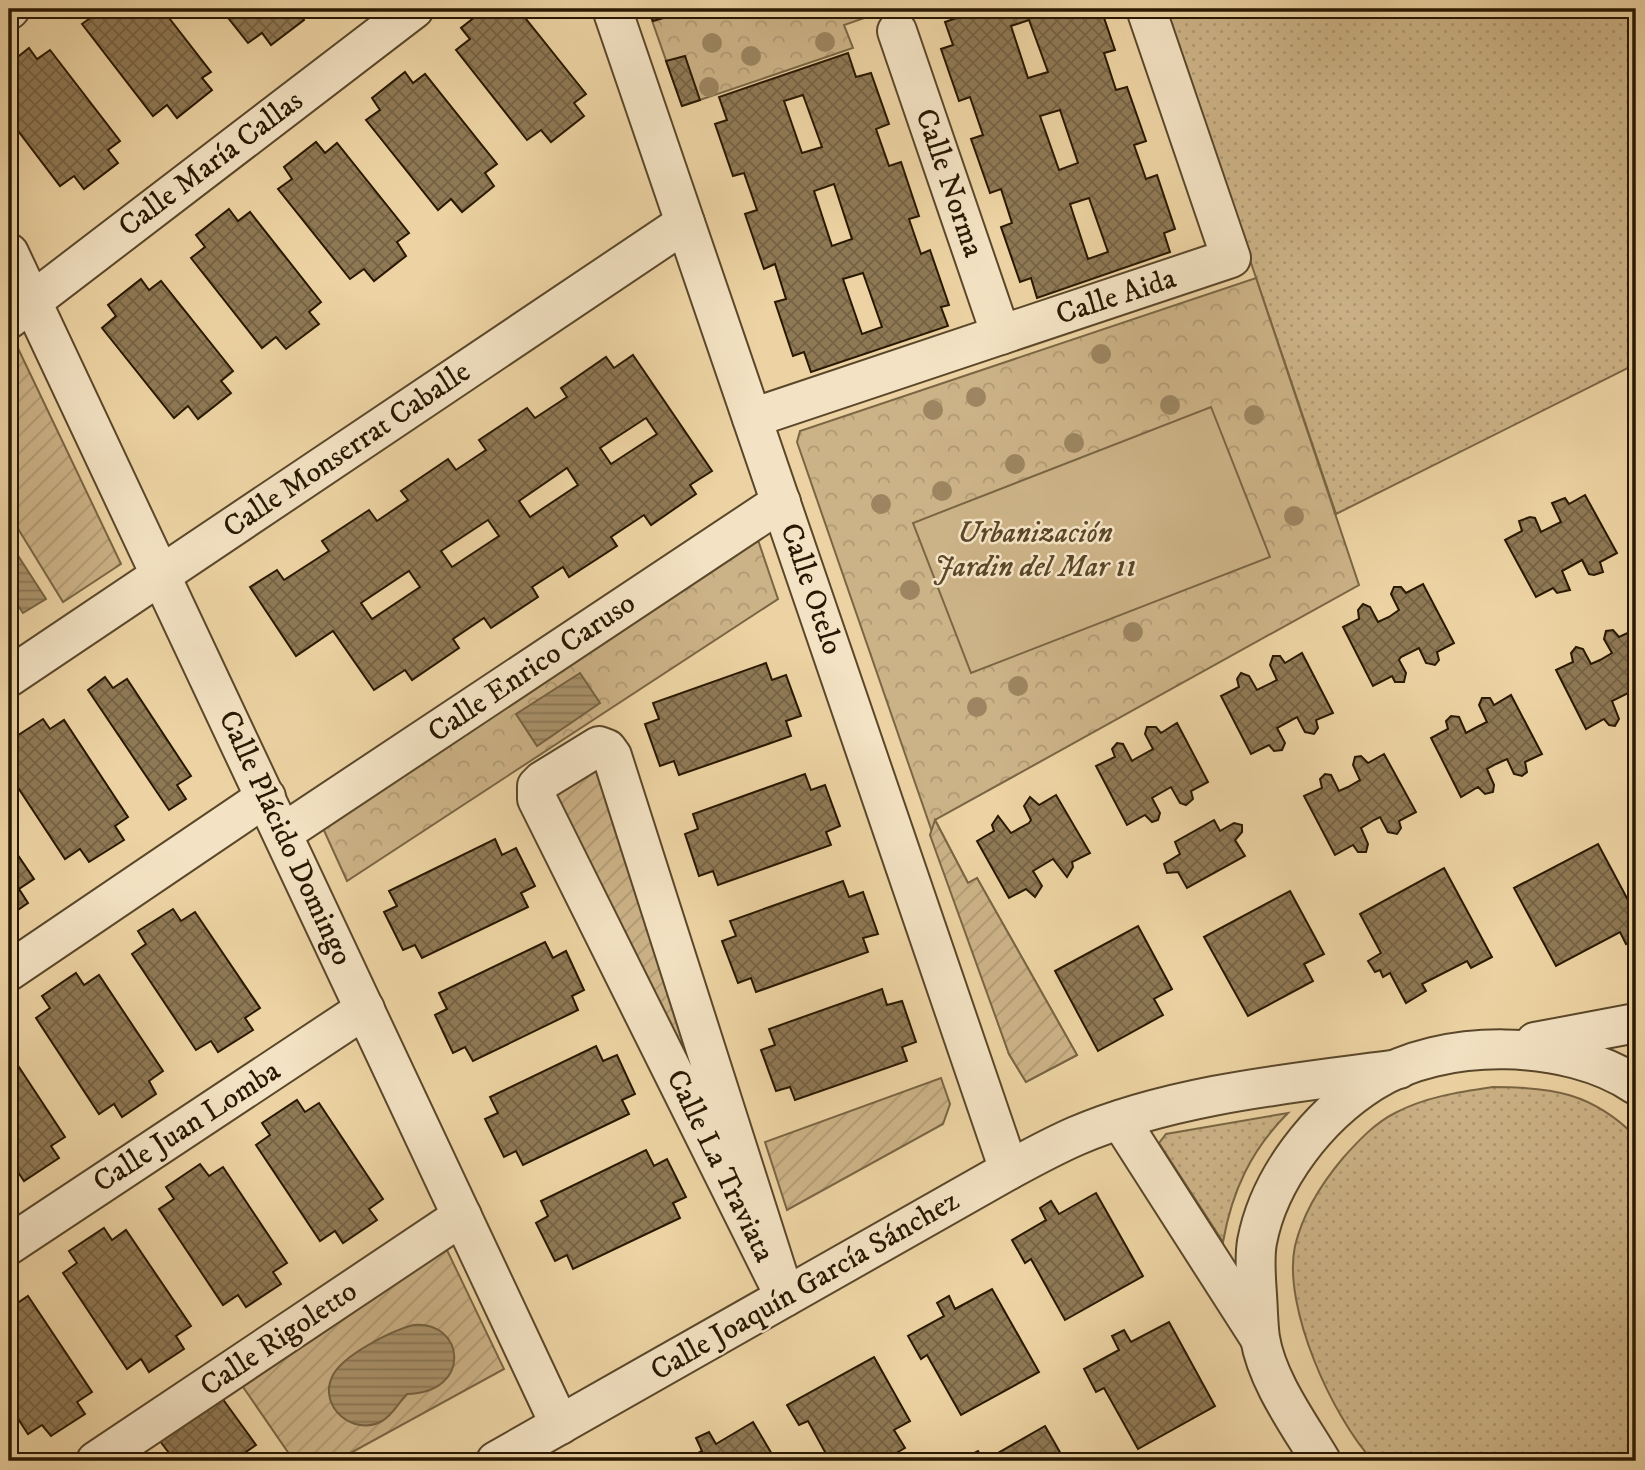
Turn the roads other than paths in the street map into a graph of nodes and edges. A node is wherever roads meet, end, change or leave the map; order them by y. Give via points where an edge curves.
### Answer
1 (414, 9) edge
2 (612, 9) edge
3 (1146, 9) edge
4 (897, 31) dead end
5 (685, 223) junction
6 (9, 253) edge
7 (20, 310) edge
8 (1002, 335) junction
9 (752, 418) junction
10 (781, 502) junction
11 (161, 574) junction
12 (9, 677) edge
13 (266, 797) junction
14 (283, 833) junction
15 (9, 971) edge
16 (365, 1009) junction
17 (1636, 1023) edge
18 (1490, 1050) junction
19 (1399, 1069) junction
20 (1636, 1085) edge
21 (1120, 1121) junction
22 (1009, 1170) junction
23 (462, 1216) junction
24 (9, 1245) edge
25 (785, 1297) junction
26 (1260, 1339) junction
27 (560, 1425) junction
28 (96, 1461) edge
29 (495, 1461) edge
30 (1321, 1461) edge

1 - 7 street, Calle María Callas
2 - 5 street, Calle Otelo
3 - 8 street, Calle Aida via 1231,258
4 - 8 street, Calle Norma
5 - 9 street, Calle Otelo
5 - 11 street, Calle Monserrat Caballe
6 - 7 street, Calle Plácido Domingo
7 - 11 street, Calle Plácido Domingo
8 - 9 street, Calle Aida
9 - 10 street, Calle Otelo
10 - 14 street, Calle Enrico Caruso
10 - 22 street, Calle Otelo
11 - 12 street, Calle Monserrat Caballe
11 - 13 street, Calle Plácido Domingo
13 - 14 street, Calle Plácido Domingo
13 - 15 street
14 - 16 street, Calle Plácido Domingo
16 - 23 street, Calle Plácido Domingo
16 - 24 street, Calle Juan Lomba
17 - 18 street
18 - 19 street
18 - 20 street via 1550,1052 1589,1060
19 - 21 street, Calle Joaquín García Sánchez via 1293,1083
19 - 26 street via 1373,1080 1335,1111 1279,1181 1257,1243
21 - 22 street, Calle Joaquín García Sánchez via 1077,1136
21 - 26 street
22 - 25 street, Calle Joaquín García Sánchez
23 - 27 street, Calle Plácido Domingo
23 - 28 street, Calle Rigoletto
25 - 25 street, Calle La Traviata via 537,799 542,781 591,749 607,749 612,756
25 - 27 street, Calle Joaquín García Sánchez
26 - 30 street via 1283,1397
27 - 29 street, Calle Joaquín García Sánchez

